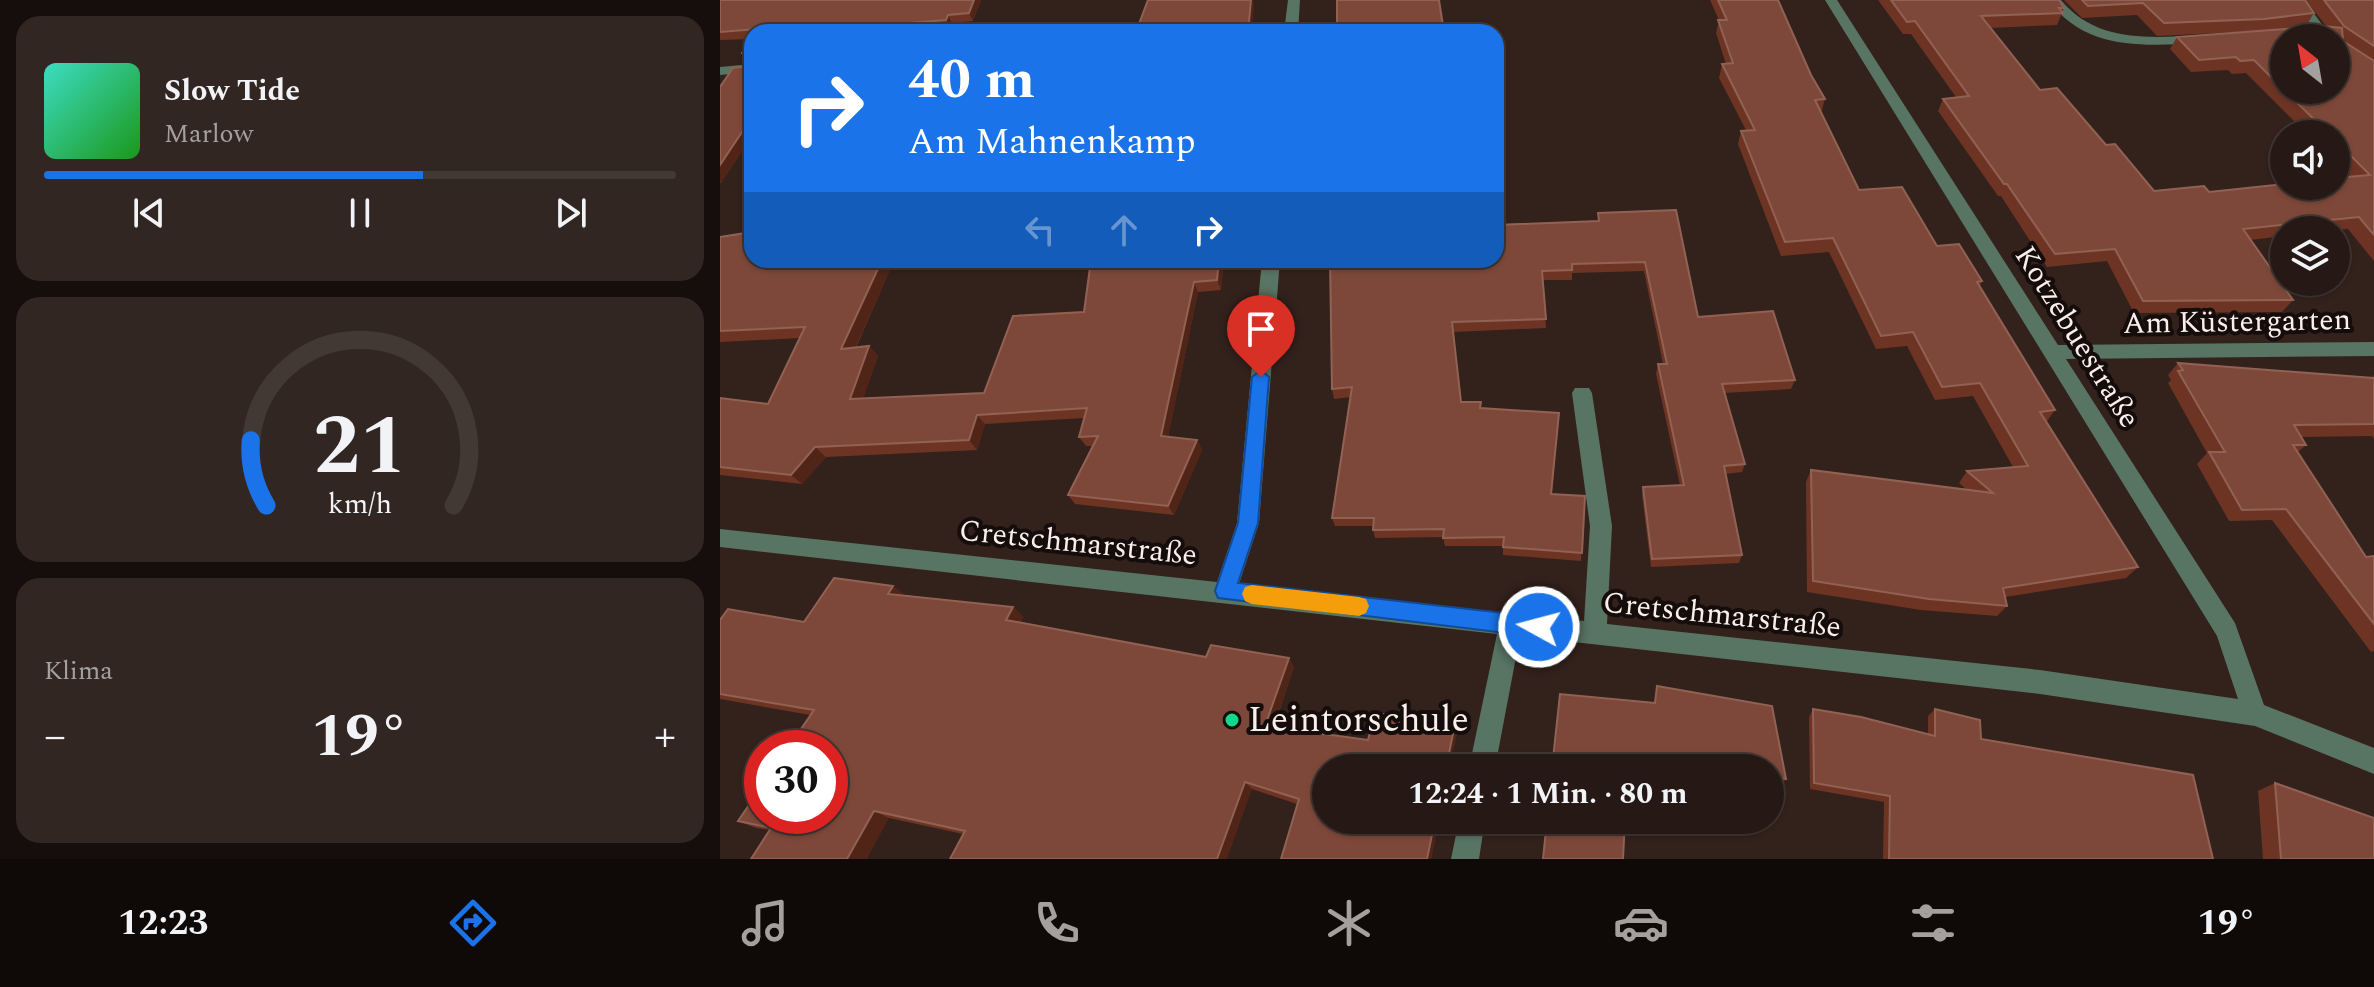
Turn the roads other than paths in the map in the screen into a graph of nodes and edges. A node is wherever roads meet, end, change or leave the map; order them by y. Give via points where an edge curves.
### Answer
1 (1294, 0) edge
2 (1831, 0) edge
3 (2054, 0) edge
4 (2297, 0) edge
5 (1292, 24) edge
6 (2315, 24) edge
7 (2223, 37) edge
8 (744, 69) edge
9 (720, 71) edge
10 (1270, 268) edge
11 (2374, 349) edge
12 (2053, 352) junction
13 (1582, 393) dead end
14 (720, 538) edge
15 (1225, 591) junction
16 (1511, 624) junction
17 (1595, 633) junction
18 (2255, 714) junction
19 (1485, 754) edge
20 (2374, 761) edge
21 (1469, 834) edge
22 (1465, 859) edge

1 - 5 street
2 - 12 street, Kotzebuestraße
3 - 7 street via 2073,22 2095,33 2128,40
4 - 6 street
8 - 9 street
10 - 15 street via 1248,523
11 - 12 street, Am Küstergarten
12 - 18 street, Kotzebuestraße via 2227,631
13 - 17 street via 1601,526
14 - 15 street, Cretschmarstraße
15 - 16 street, Cretschmarstraße
16 - 17 street, Cretschmarstraße
16 - 19 street
17 - 18 street, Cretschmarstraße via 2040,682
18 - 20 street, Cretschmarstraße
21 - 22 street

